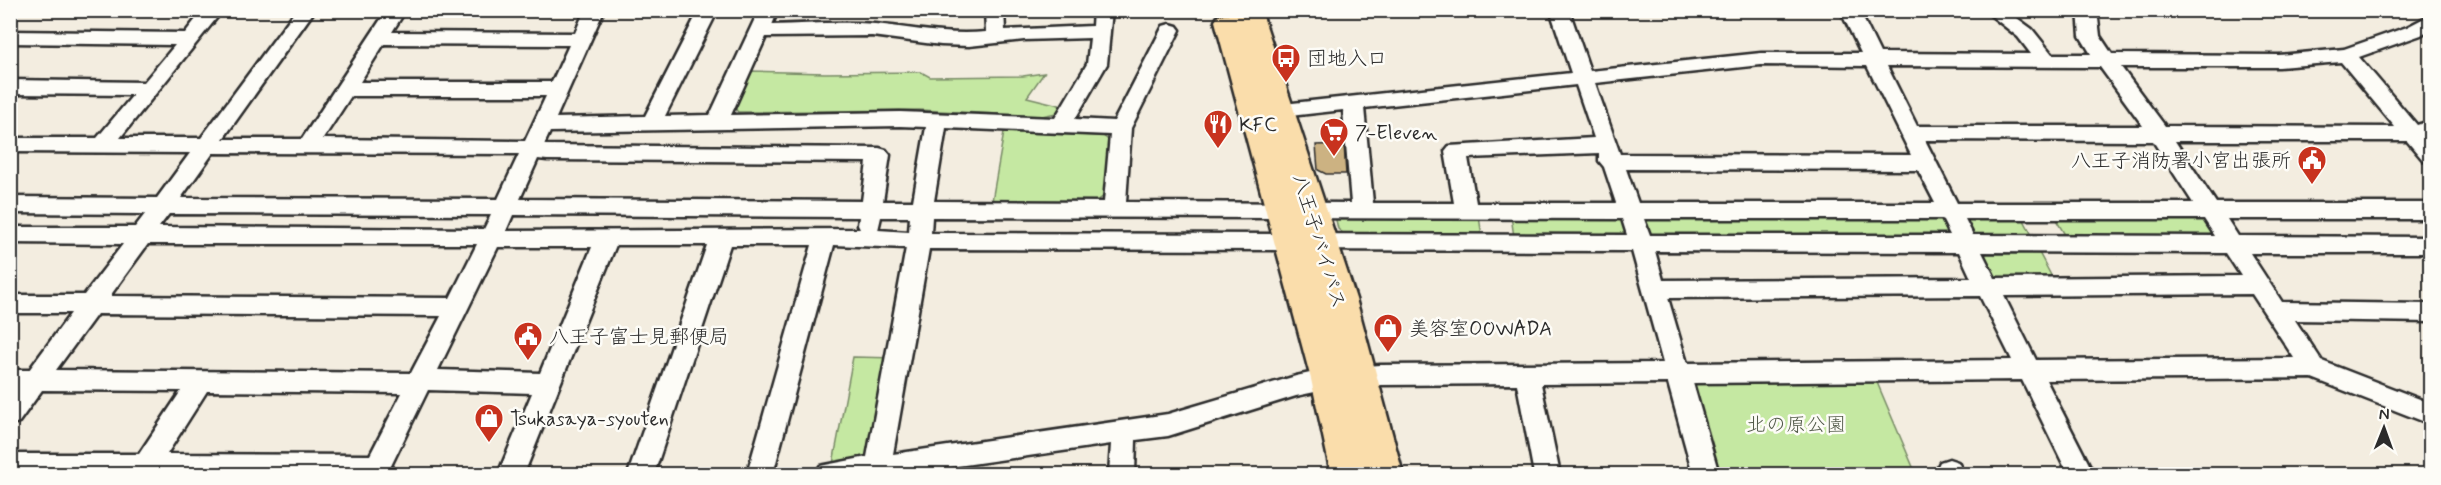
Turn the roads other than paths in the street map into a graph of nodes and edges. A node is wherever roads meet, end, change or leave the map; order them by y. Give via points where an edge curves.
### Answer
1 (214, 10) edge
2 (306, 10) edge
3 (397, 10) edge
4 (595, 10) edge
5 (709, 10) edge
6 (770, 10) edge
7 (994, 10) edge
8 (1102, 10) edge
9 (1210, 10) edge
10 (1226, 10) edge
11 (1247, 10) edge
12 (1263, 10) edge
13 (1559, 10) edge
14 (1849, 10) edge
15 (1993, 10) edge
16 (2087, 10) edge
17 (2430, 21) edge
18 (1170, 30) dead end
19 (760, 31) junction
20 (1101, 32) junction
21 (10, 37) edge
22 (996, 37) junction
23 (380, 38) junction
24 (190, 39) junction
25 (582, 39) junction
26 (2346, 55) junction
27 (1874, 61) junction
28 (2047, 61) junction
29 (2108, 63) junction
30 (1583, 78) junction
31 (10, 87) edge
32 (150, 89) junction
33 (560, 89) junction
34 (346, 90) junction
35 (1249, 96) junction
36 (1353, 103) junction
37 (1281, 110) junction
38 (937, 122) junction
39 (717, 123) junction
40 (651, 124) junction
41 (545, 125) junction
42 (1061, 125) junction
43 (1120, 128) junction
44 (2421, 131) edge
45 (2159, 133) junction
46 (1912, 134) junction
47 (10, 145) edge
48 (104, 145) junction
49 (206, 146) junction
50 (308, 146) junction
51 (534, 150) junction
52 (1607, 153) junction
53 (2430, 155) edge
54 (1926, 163) junction
55 (10, 205) edge
56 (163, 206) junction
57 (506, 208) junction
58 (1114, 209) junction
59 (872, 210) junction
60 (922, 210) junction
61 (1948, 210) junction
62 (2207, 210) junction
63 (2342, 210) junction
64 (1363, 211) junction
65 (1466, 211) junction
66 (1631, 211) junction
67 (2430, 211) edge
68 (1300, 226) junction
69 (10, 235) edge
70 (142, 235) junction
71 (608, 237) junction
72 (866, 237) junction
73 (721, 238) junction
74 (825, 238) junction
75 (491, 239) junction
76 (919, 241) junction
77 (1641, 242) junction
78 (1965, 244) junction
79 (2231, 244) junction
80 (2368, 245) junction
81 (2430, 245) edge
82 (2258, 285) junction
83 (1987, 286) junction
84 (1653, 289) junction
85 (10, 304) edge
86 (90, 304) junction
87 (457, 307) junction
88 (2275, 311) junction
89 (2430, 313) edge
90 (2313, 368) junction
91 (2029, 372) junction
92 (1677, 373) junction
93 (1527, 374) junction
94 (1344, 377) junction
95 (10, 380) edge
96 (36, 380) junction
97 (420, 381) junction
98 (200, 382) junction
99 (548, 383) junction
100 (2430, 414) edge
101 (10, 415) edge
102 (1124, 433) junction
103 (10, 465) edge
104 (146, 466) junction
105 (377, 470) edge
106 (865, 471) edge
107 (511, 474) edge
108 (641, 474) edge
109 (760, 474) edge
110 (829, 474) edge
111 (1122, 474) edge
112 (1350, 474) edge
113 (1384, 474) edge
114 (1547, 474) edge
115 (1706, 474) edge
116 (2081, 474) edge

1 - 24 street
2 - 49 street
3 - 23 street
4 - 25 street
5 - 40 street
6 - 19 street
7 - 22 street
8 - 20 street
9 - 35 highway
10 - 35 highway, 八王子バイパス
11 - 37 highway, 八王子バイパス
12 - 37 highway
13 - 30 street
14 - 27 street
15 - 28 street via 2025,33
16 - 29 street via 2090,36
17 - 26 street via 2414,31
18 - 43 street
19 - 22 street via 872,30 941,39
19 - 39 street
20 - 22 street
20 - 42 street via 1097,64
21 - 24 street
23 - 25 street
23 - 34 street
24 - 32 street
25 - 33 street
26 - 29 street via 2279,62
26 - 44 street
27 - 28 street
27 - 30 street via 1761,59
27 - 46 street
28 - 29 street
29 - 45 street
30 - 36 street
30 - 52 street
31 - 32 street
32 - 48 street
33 - 34 street
33 - 41 street
34 - 50 street
35 - 68 highway, 八王子バイパス
36 - 37 street
36 - 64 street
37 - 68 highway, 八王子バイパス
38 - 39 street via 854,119
38 - 42 street
38 - 60 street
39 - 40 street
40 - 41 street
41 - 51 street
42 - 43 street
43 - 58 street
44 - 45 street
44 - 53 street
45 - 46 street
45 - 62 street
46 - 54 street
47 - 48 street
48 - 49 street
49 - 50 street
49 - 56 street
50 - 51 street
51 - 57 street
51 - 59 street via 879,155
52 - 54 street
52 - 65 street via 1456,151
52 - 66 street
54 - 61 street
55 - 56 street
56 - 57 street
56 - 70 street
57 - 59 street
57 - 75 street
58 - 60 street
58 - 68 street
59 - 60 street
59 - 72 street
60 - 76 street
61 - 62 street
61 - 66 street
61 - 78 street
62 - 63 street
62 - 79 street
63 - 67 street
63 - 80 street
64 - 65 street
64 - 68 street
65 - 66 street
66 - 77 street
68 - 76 street
68 - 77 street
68 - 94 highway, 八王子バイパス
69 - 70 street
70 - 75 street
70 - 86 street
71 - 73 street
71 - 75 street
71 - 99 street
72 - 74 street
72 - 76 street
73 - 74 street
73 - 108 street
74 - 109 street
75 - 87 street
76 - 106 street
77 - 78 street
77 - 84 street
78 - 79 street
78 - 83 street
79 - 80 street
79 - 82 street
80 - 81 street
82 - 83 street
82 - 88 street
83 - 84 street
83 - 91 street
84 - 92 street
85 - 86 street
86 - 87 street
86 - 96 street
87 - 97 street
88 - 89 street
88 - 90 street
90 - 91 street
90 - 100 street
91 - 92 street
91 - 116 street
92 - 93 street
92 - 115 street
93 - 94 street
93 - 114 street
94 - 102 street via 1296,386 1168,426
94 - 112 highway, 八王子バイパス
94 - 113 highway, 八王子バイパス
95 - 96 street
96 - 98 street
96 - 101 street
97 - 98 street
97 - 99 street
97 - 105 street
98 - 104 street
99 - 107 street
102 - 106 street
102 - 111 street
103 - 104 street
104 - 105 street
106 - 110 street

